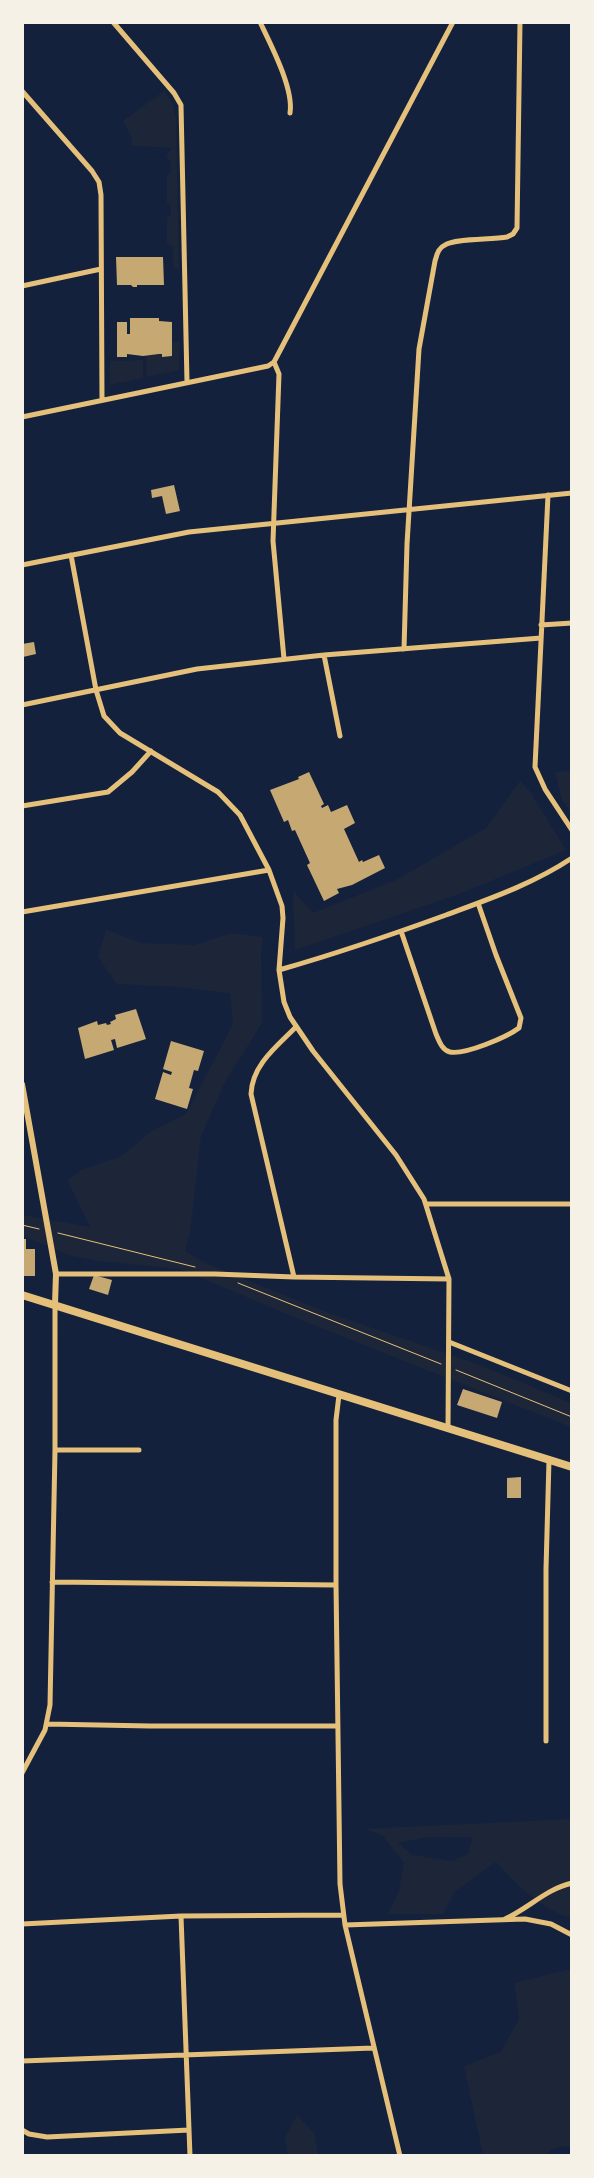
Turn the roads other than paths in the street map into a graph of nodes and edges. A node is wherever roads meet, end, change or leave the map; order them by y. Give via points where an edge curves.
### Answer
1 (113, 22) edge
2 (260, 22) edge
3 (453, 22) edge
4 (520, 22) edge
5 (22, 91) edge
6 (290, 113) dead end
7 (102, 269) junction
8 (22, 286) edge
9 (274, 362) junction
10 (187, 382) junction
11 (102, 400) junction
12 (22, 416) edge
13 (572, 493) edge
14 (548, 495) junction
15 (409, 509) junction
16 (273, 523) junction
17 (71, 555) junction
18 (22, 565) edge
19 (572, 623) edge
20 (541, 625) junction
21 (541, 638) junction
22 (404, 649) junction
23 (324, 655) junction
24 (284, 659) junction
25 (96, 690) junction
26 (22, 705) edge
27 (340, 736) dead end
28 (151, 751) junction
29 (22, 806) edge
30 (572, 830) edge
31 (572, 858) edge
32 (269, 870) junction
33 (478, 903) junction
34 (22, 912) edge
35 (401, 931) junction
36 (279, 970) junction
37 (296, 1027) junction
38 (22, 1084) edge
39 (25, 1106) edge
40 (426, 1204) junction
41 (572, 1204) edge
42 (56, 1274) junction
43 (294, 1277) junction
44 (449, 1278) junction
45 (22, 1295) edge
46 (55, 1304) junction
47 (449, 1342) junction
48 (572, 1391) edge
49 (339, 1395) junction
50 (448, 1428) junction
51 (55, 1450) junction
52 (139, 1450) dead end
53 (549, 1460) junction
54 (572, 1467) edge
55 (52, 1582) junction
56 (336, 1585) junction
57 (47, 1724) junction
58 (338, 1726) junction
59 (546, 1741) dead end
60 (22, 1773) edge
61 (572, 1882) edge
62 (343, 1915) junction
63 (181, 1916) junction
64 (502, 1920) junction
65 (22, 1924) edge
66 (345, 1924) junction
67 (572, 1935) edge
68 (373, 2048) junction
69 (187, 2055) junction
70 (22, 2061) edge
71 (22, 2130) edge
72 (189, 2130) junction
73 (190, 2156) edge
74 (400, 2156) edge

1 - 10 street via 174,92 181,105
2 - 6 street via 282,73 291,102
3 - 9 street
4 - 15 street via 517,228 507,237 449,243 438,252 418,349
5 - 7 street via 99,182
7 - 8 street
7 - 11 street
9 - 10 street via 268,366
9 - 16 street via 279,374
10 - 11 street
11 - 12 street
13 - 14 street
14 - 15 street
14 - 20 street
15 - 16 street
15 - 22 street
16 - 17 street via 189,532
16 - 24 street
17 - 18 street
17 - 25 street
19 - 20 street
20 - 21 street
21 - 22 street
21 - 30 street via 535,767 545,789
22 - 23 street
23 - 24 street
23 - 27 street
24 - 25 street via 197,668
25 - 26 street
25 - 28 street via 110,725
28 - 29 street via 108,792
28 - 32 street via 229,802 240,814
31 - 33 street via 538,878
32 - 34 street
32 - 36 street via 282,906
33 - 35 street
33 - 35 street via 521,1018 519,1028 494,1040 458,1052 442,1047
35 - 36 street
36 - 37 street via 284,1002
37 - 40 street via 396,1154
37 - 43 street via 258,1068 251,1086
38 - 39 street
39 - 42 street
40 - 41 street
40 - 44 street
42 - 43 street
42 - 46 street
43 - 44 street
44 - 47 street
45 - 46 main road
46 - 49 main road
46 - 51 street
47 - 48 street
47 - 50 street
49 - 50 main road
49 - 56 street via 336,1420
50 - 53 main road
51 - 52 street
51 - 55 street
53 - 54 main road
53 - 59 street
55 - 56 street
55 - 57 street
56 - 58 street
57 - 58 street
57 - 60 street
58 - 62 street
61 - 64 street via 540,1896 520,1912
62 - 63 street
62 - 66 street
63 - 65 street
63 - 69 street
64 - 66 street
64 - 67 street via 538,1921
66 - 68 street
68 - 69 street
68 - 74 street
69 - 70 street
69 - 72 street
71 - 72 street via 47,2137
72 - 73 street

